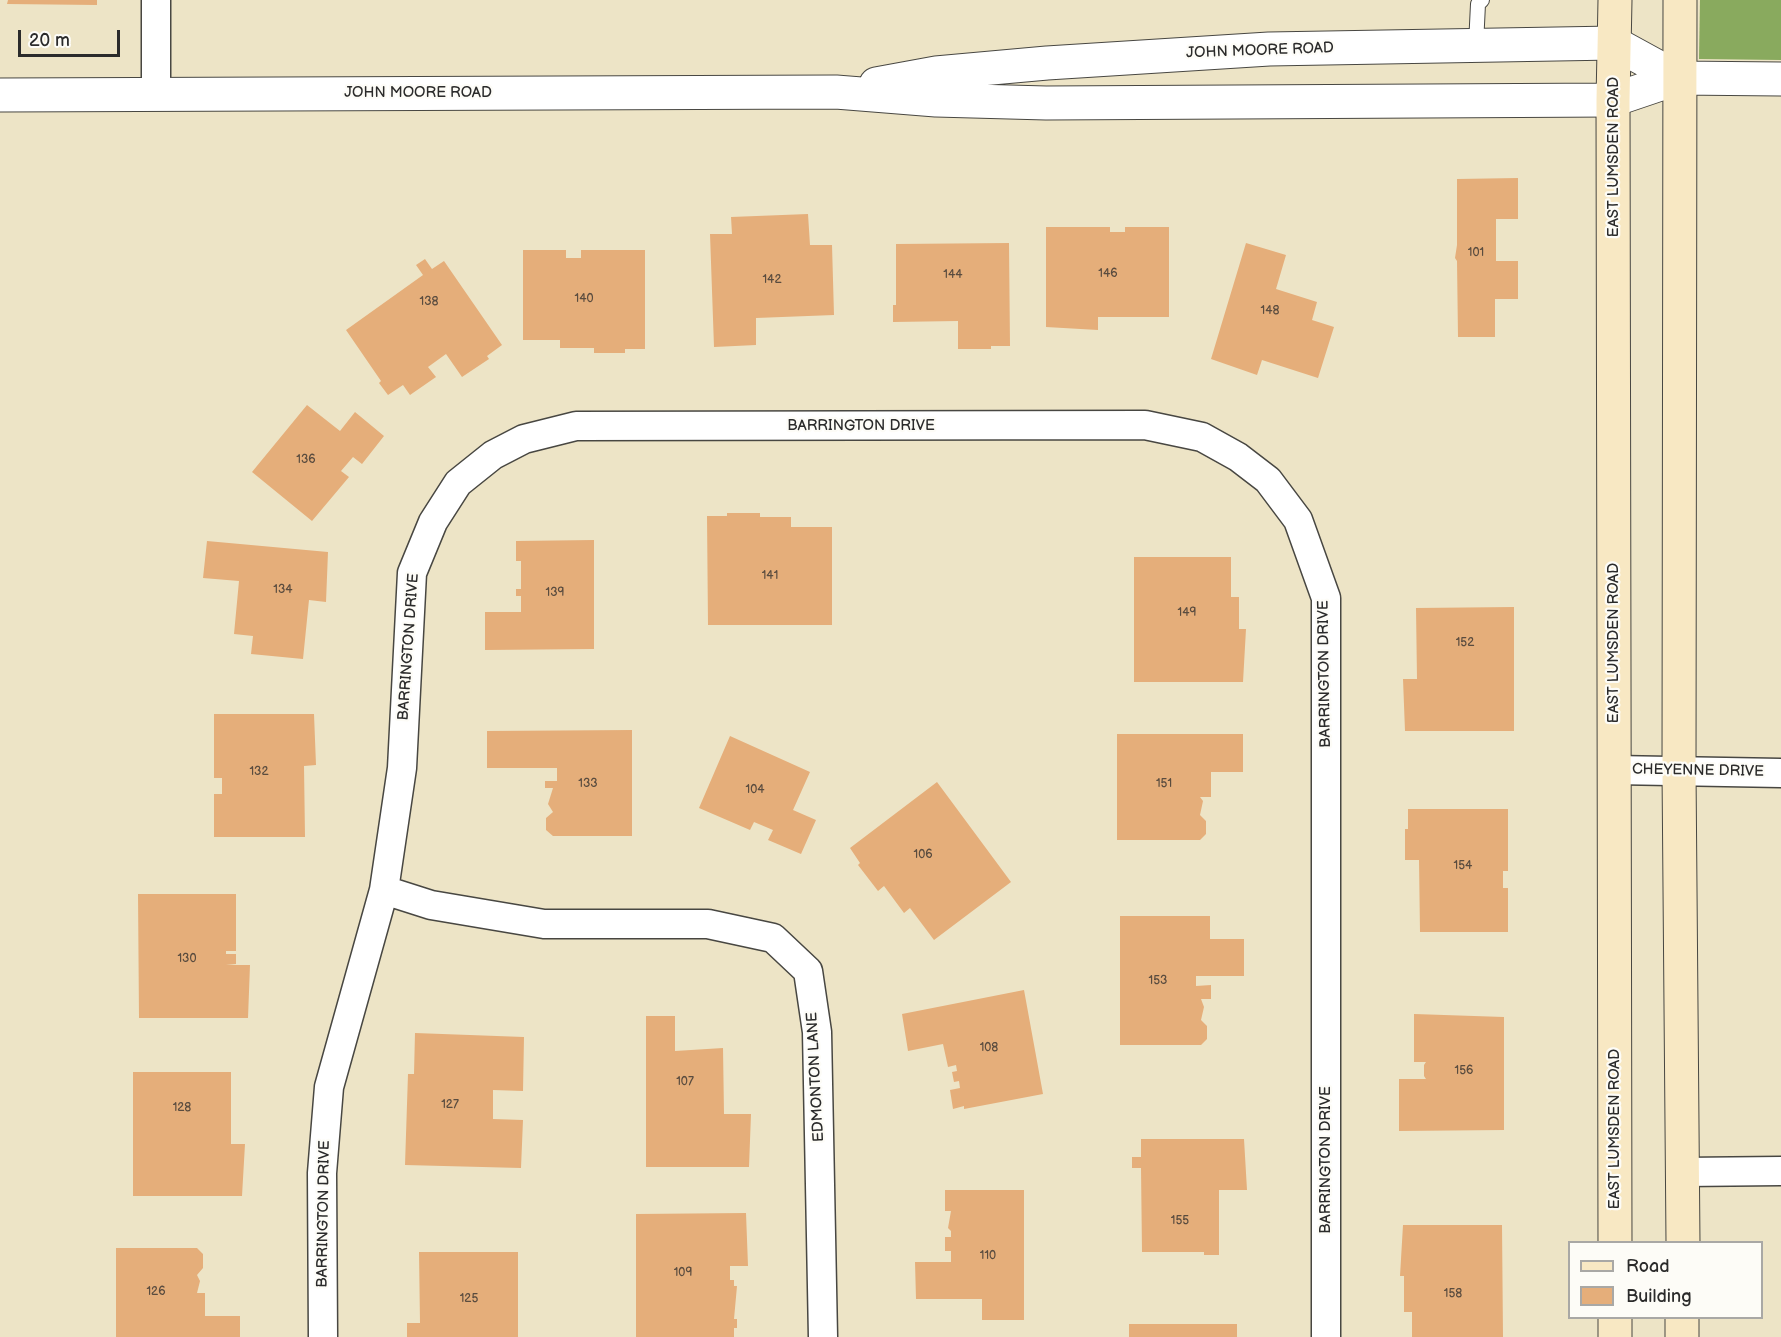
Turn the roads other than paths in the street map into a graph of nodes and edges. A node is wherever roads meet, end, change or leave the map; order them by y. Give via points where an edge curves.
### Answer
1 (156, 0) edge
2 (1482, 0) edge
3 (1616, 0) edge
4 (1680, 0) edge
5 (1614, 43) junction
6 (1476, 45) junction
7 (1678, 78) junction
8 (1781, 79) edge
9 (836, 92) junction
10 (156, 94) junction
11 (0, 95) edge
12 (1613, 100) junction
13 (1614, 770) junction
14 (1679, 771) junction
15 (1781, 773) edge
16 (384, 891) junction
17 (1781, 1171) edge
18 (1683, 1172) junction
19 (1615, 1241) edge
20 (1683, 1241) edge
21 (1615, 1319) edge
22 (1682, 1319) edge
23 (323, 1337) edge
24 (823, 1337) edge
25 (1326, 1337) edge
26 (1615, 1337) edge
27 (1682, 1337) edge

1 - 10 street
2 - 6 lane via 1478,4
3 - 5 main road, EAST LUMSDEN ROAD
4 - 7 main road
5 - 6 street, JOHN MOORE ROAD
5 - 7 street, JOHN MOORE ROAD
5 - 12 main road, EAST LUMSDEN ROAD
6 - 9 street, JOHN MOORE ROAD via 1269,49 1047,63 936,73
7 - 8 street
7 - 12 street, JOHN MOORE ROAD
7 - 14 main road
9 - 10 street, JOHN MOORE ROAD
9 - 12 street, JOHN MOORE ROAD via 1046,103
10 - 11 street, JOHN MOORE ROAD
12 - 13 main road, EAST LUMSDEN ROAD
13 - 14 street, CHEYENNE DRIVE
13 - 19 main road, EAST LUMSDEN ROAD
14 - 15 street, CHEYENNE DRIVE
14 - 18 main road
16 - 23 street, BARRINGTON DRIVE via 329,1087 322,1173
16 - 24 street, EDMONTON LANE via 430,904 543,924 708,924 773,938 808,971 817,1032
16 - 25 street, BARRINGTON DRIVE via 402,768 412,573 433,522 458,483 493,454 524,439 576,426 1144,425 1202,437 1268,480 1298,520 1326,598
17 - 18 street
18 - 20 main road
21 - 26 main road
22 - 27 main road

